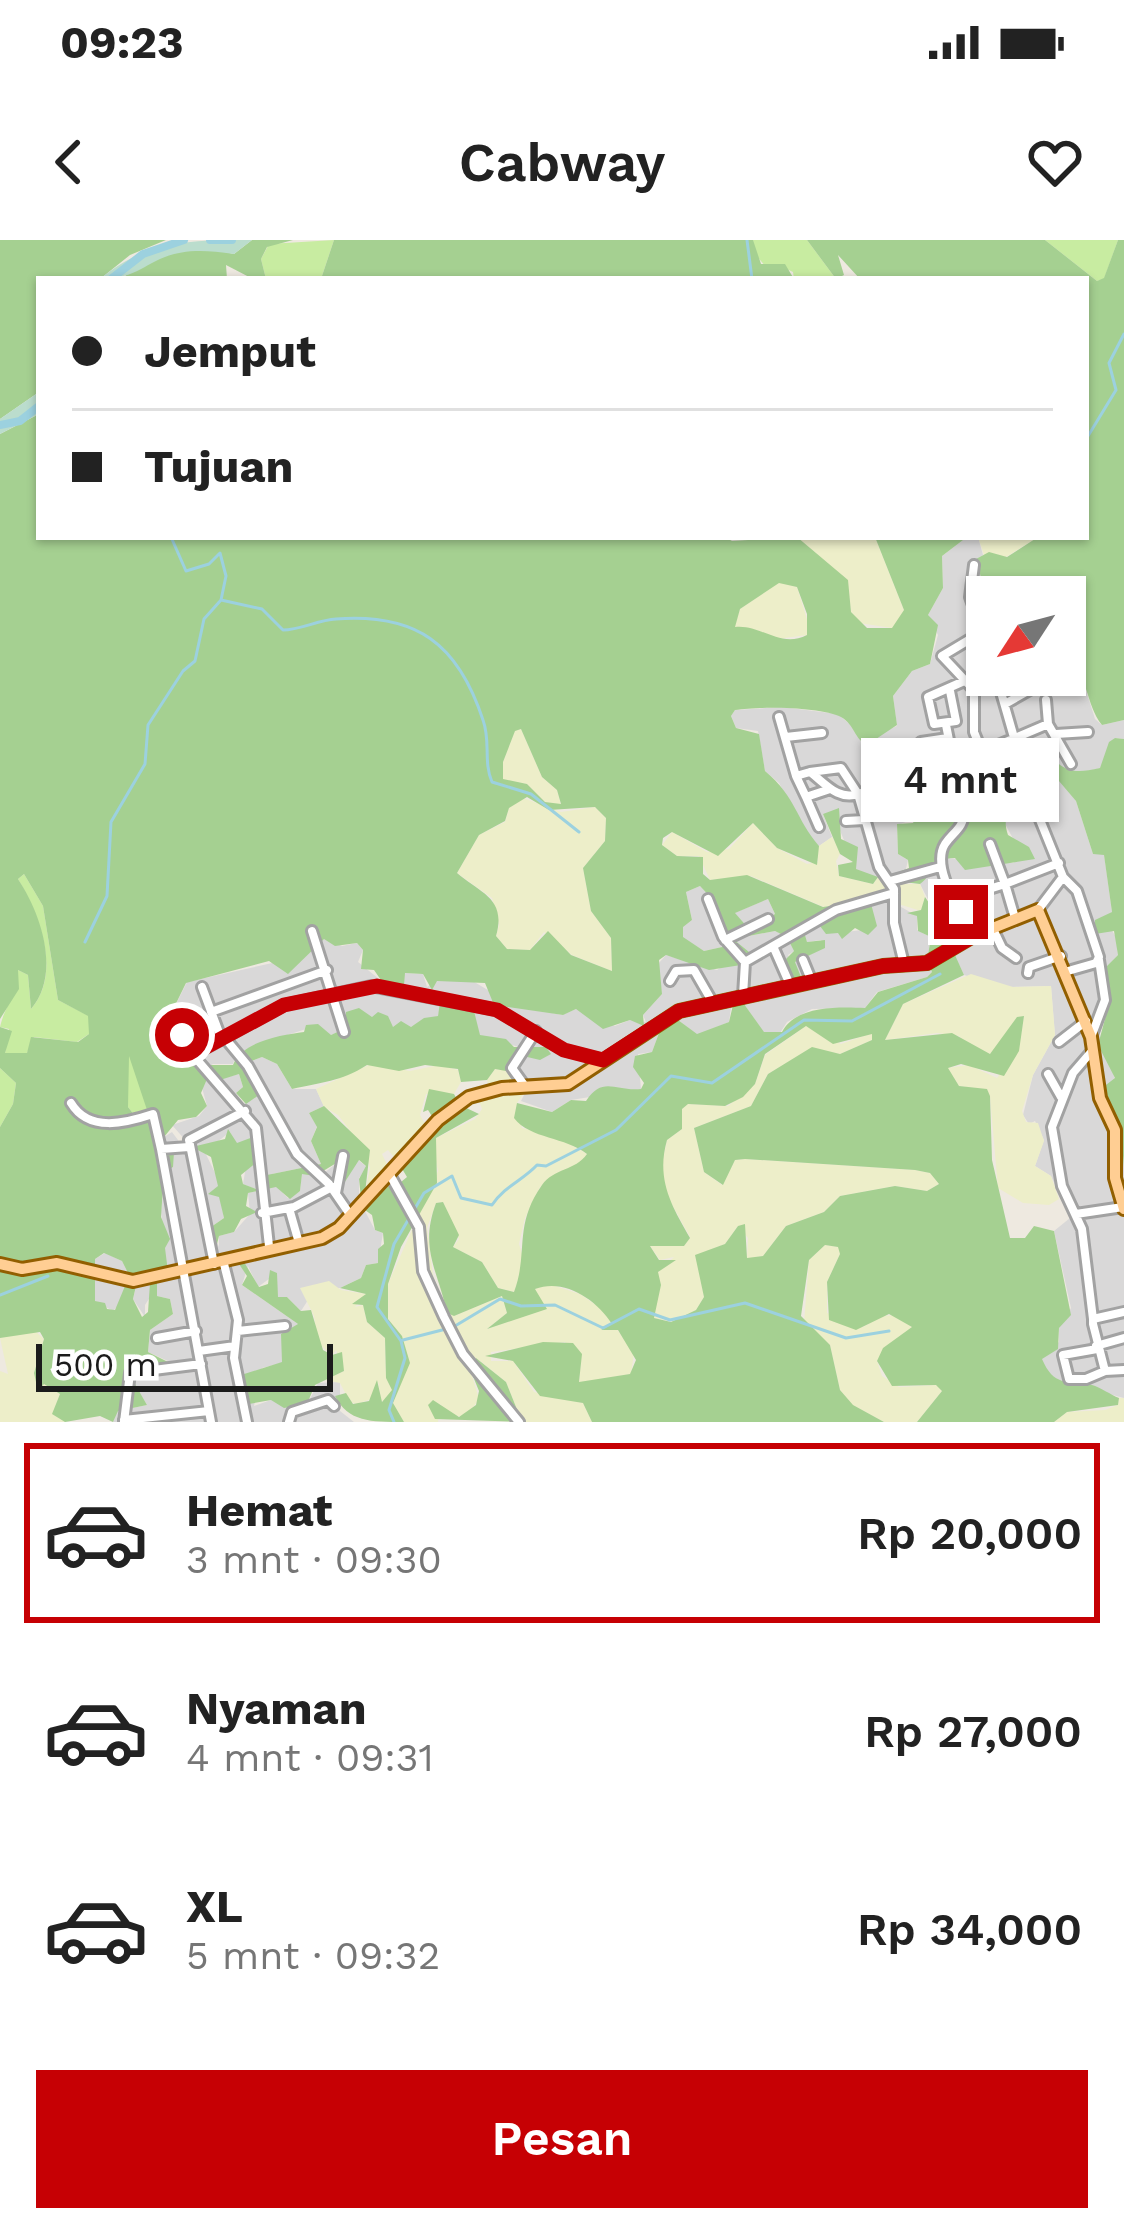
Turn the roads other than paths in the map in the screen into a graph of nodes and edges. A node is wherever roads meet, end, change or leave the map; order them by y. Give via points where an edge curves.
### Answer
1 (974, 565) dead end
2 (973, 576) edge
3 (966, 641) edge
4 (962, 682) junction
5 (950, 691) junction
6 (1003, 696) edge
7 (1019, 696) edge
8 (1046, 700) dead end
9 (1005, 704) junction
10 (779, 717) dead end
11 (946, 724) junction
12 (1048, 724) junction
13 (1088, 732) dead end
14 (821, 733) dead end
15 (1056, 734) junction
16 (786, 737) junction
17 (948, 738) junction
18 (1015, 741) junction
19 (921, 742) dead end
20 (982, 752) junction
21 (953, 760) junction
22 (1071, 764) dead end
23 (810, 772) junction
24 (796, 776) junction
25 (832, 789) junction
26 (858, 794) junction
27 (806, 796) junction
28 (964, 811) dead end
29 (864, 820) junction
30 (846, 821) dead end
31 (819, 827) dead end
32 (990, 844) dead end
33 (1059, 863) junction
34 (940, 867) junction
35 (1063, 877) junction
36 (890, 881) junction
37 (1005, 884) junction
38 (894, 893) junction
39 (708, 899) dead end
40 (957, 899) junction
41 (1038, 910) junction
42 (768, 919) dead end
43 (1016, 920) junction
44 (993, 929) junction
45 (312, 932) dead end
46 (973, 936) junction
47 (725, 940) junction
48 (773, 946) junction
49 (1061, 956) junction
50 (1016, 958) dead end
51 (803, 960) dead end
52 (1099, 960) junction
53 (745, 962) junction
54 (904, 966) junction
55 (327, 970) junction
56 (1068, 970) junction
57 (1028, 973) dead end
58 (670, 980) dead end
59 (812, 982) junction
60 (202, 987) dead end
61 (791, 988) junction
62 (335, 993) junction
63 (743, 996) junction
64 (714, 1004) junction
65 (211, 1012) junction
66 (177, 1016) dead end
67 (1087, 1021) junction
68 (536, 1031) junction
69 (344, 1032) dead end
70 (223, 1038) junction
71 (1059, 1042) dead end
72 (1093, 1044) junction
73 (193, 1054) junction
74 (603, 1060) junction
75 (1048, 1074) dead end
76 (525, 1086) junction
77 (1061, 1097) junction
78 (71, 1103) dead end
79 (245, 1111) junction
80 (189, 1147) junction
81 (1120, 1148) edge
82 (161, 1149) junction
83 (343, 1156) dead end
84 (391, 1175) junction
85 (334, 1191) junction
86 (289, 1208) junction
87 (1124, 1208) edge
88 (262, 1213) junction
89 (1076, 1214) junction
90 (351, 1216) junction
91 (299, 1243) junction
92 (268, 1246) junction
93 (0, 1264) edge
94 (219, 1265) junction
95 (185, 1271) junction
96 (1124, 1312) edge
97 (1093, 1319) junction
98 (285, 1327) dead end
99 (196, 1331) junction
100 (238, 1331) junction
101 (157, 1337) dead end
102 (1124, 1338) edge
103 (235, 1346) junction
104 (1097, 1347) junction
105 (199, 1351) junction
106 (202, 1364) junction
107 (1124, 1370) edge
108 (1105, 1372) junction
109 (334, 1406) dead end
110 (208, 1411) junction
111 (124, 1421) edge
112 (211, 1422) edge
113 (246, 1422) edge
114 (289, 1422) edge
115 (519, 1422) edge

1 - 2 street
3 - 4 street via 941,656
4 - 5 street
4 - 20 street via 974,690
5 - 11 street via 956,721
5 - 11 street via 927,700 933,723
6 - 9 street
7 - 9 street
8 - 12 street
9 - 18 street
10 - 16 street
11 - 17 street
12 - 15 street
12 - 18 street
13 - 15 street
14 - 16 street
15 - 22 street
16 - 24 street
17 - 19 street
17 - 21 street
18 - 20 street
18 - 33 street
20 - 21 street
21 - 26 street
23 - 24 street
23 - 25 street
23 - 26 street via 841,768
24 - 27 street
25 - 26 street
25 - 27 street
26 - 29 street
27 - 31 street
28 - 34 street
29 - 30 street
29 - 36 street
32 - 37 street
33 - 35 street
33 - 37 street
34 - 36 street
34 - 40 street
35 - 41 street
35 - 52 street via 1077,891
36 - 38 street
37 - 40 street
37 - 43 street
38 - 48 street via 836,910
38 - 54 street
39 - 47 street
40 - 46 street
41 - 43 main road
41 - 49 main road
42 - 47 street
43 - 44 main road
44 - 46 main road
44 - 50 street
45 - 55 street
46 - 54 main road via 927,963
47 - 53 street
48 - 53 street
48 - 61 street
49 - 56 main road
49 - 57 street
51 - 59 street
52 - 56 street
52 - 72 street via 1106,1000
53 - 63 street
54 - 59 main road
55 - 62 street
55 - 65 street
56 - 67 main road
58 - 64 street via 676,971 696,971
59 - 61 main road
60 - 65 street
61 - 63 main road
62 - 68 street via 371,986 416,992 497,1010
62 - 69 street
62 - 70 street via 284,1005
63 - 64 main road
64 - 74 main road via 675,1012
65 - 70 street
66 - 73 street
67 - 71 street
67 - 72 main road
68 - 74 street via 564,1050
68 - 76 street via 512,1068
70 - 73 street
70 - 85 street via 244,1059 297,1154
72 - 77 street
72 - 81 main road via 1098,1089
73 - 79 street
74 - 76 main road via 568,1084
75 - 77 street
76 - 84 main road via 460,1102
77 - 89 street via 1054,1145
78 - 82 street via 110,1125 153,1114
79 - 80 street via 195,1133
79 - 88 street via 261,1151
80 - 82 street
80 - 94 street
81 - 87 main road via 1115,1178
82 - 95 street
83 - 85 street
84 - 90 main road
84 - 115 street via 418,1227 423,1271 463,1354
85 - 86 street
85 - 90 street
86 - 88 street
86 - 91 street
87 - 89 street
88 - 92 street
89 - 97 street
90 - 91 main road via 330,1235
91 - 92 main road
92 - 94 main road
93 - 95 main road via 57,1263 124,1280
94 - 95 main road
94 - 100 street
95 - 99 street
96 - 97 street
97 - 104 street
98 - 100 street
99 - 101 street
99 - 105 street
100 - 103 street
102 - 104 street
103 - 105 street
103 - 113 street
104 - 108 street
104 - 108 street via 1063,1355 1069,1378
105 - 106 street
106 - 110 street
106 - 111 street via 130,1373
107 - 108 street
109 - 114 street via 328,1400 292,1412
110 - 111 street
110 - 112 street

